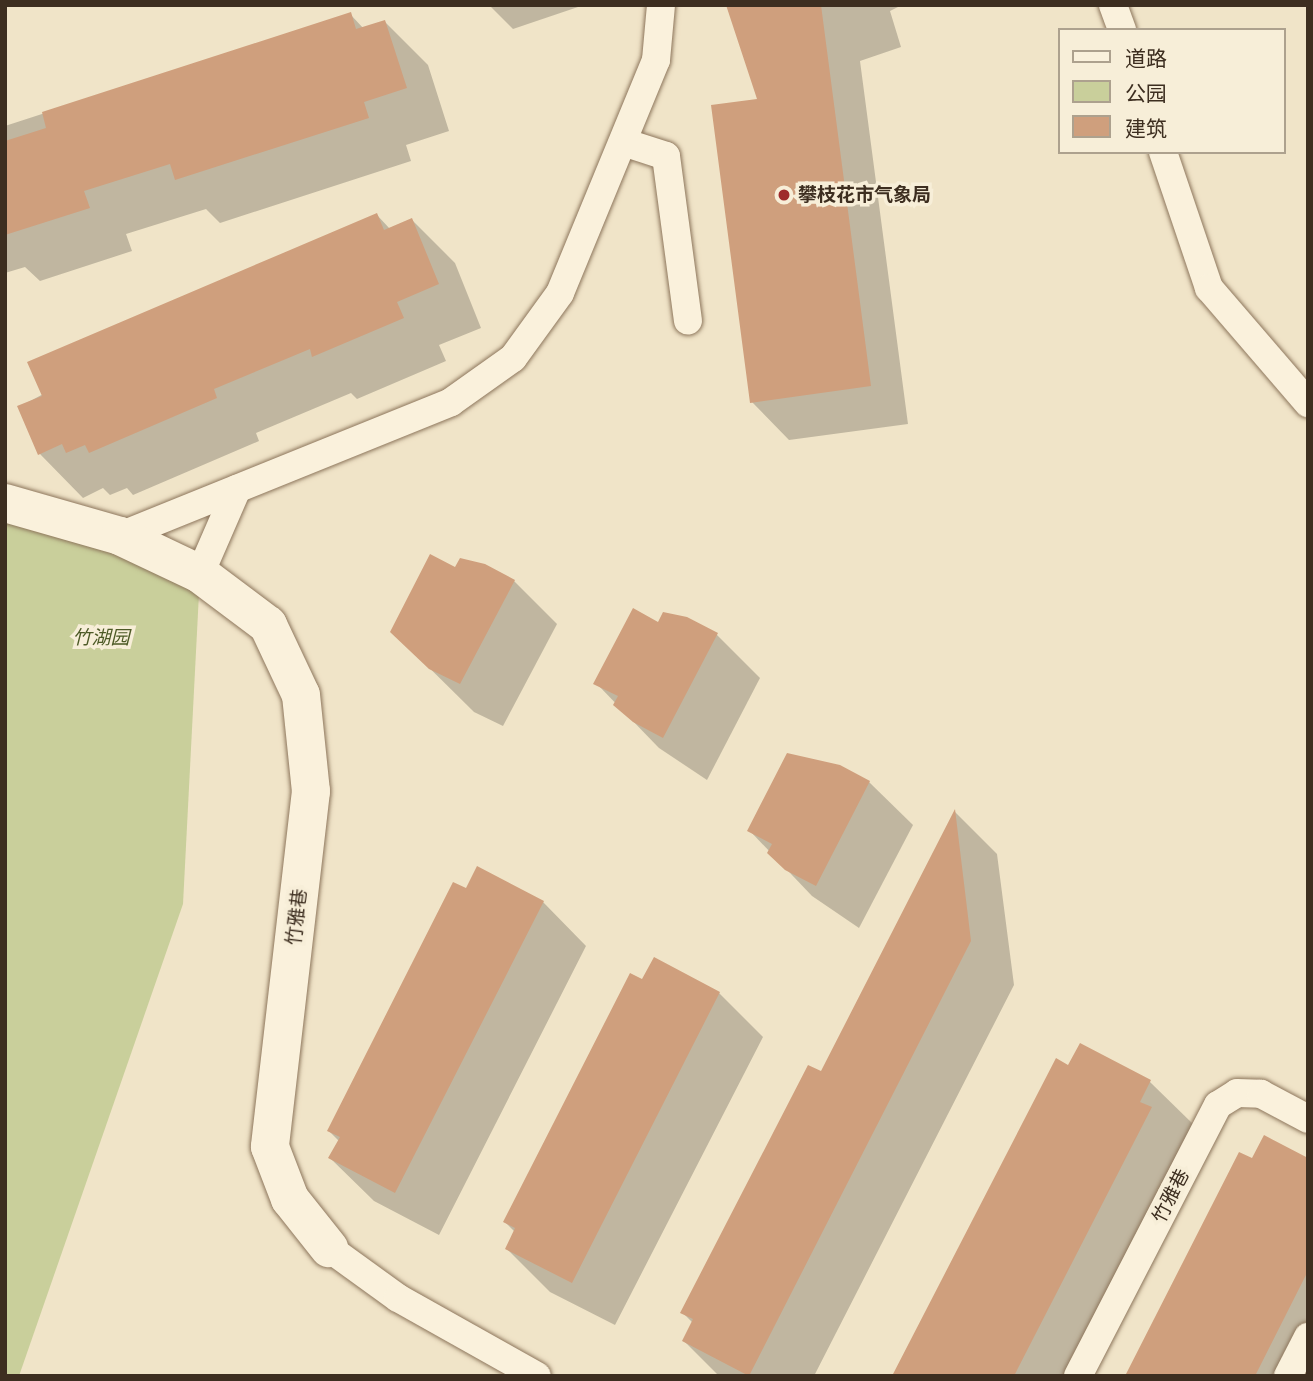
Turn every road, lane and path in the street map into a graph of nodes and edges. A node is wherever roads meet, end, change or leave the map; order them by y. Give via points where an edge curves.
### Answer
1 (661, 5) edge
2 (1114, 5) edge
3 (1121, 28) edge
4 (623, 142) junction
5 (1164, 154) edge
6 (688, 321) dead end
7 (1308, 403) edge
8 (237, 489) junction
9 (5, 503) edge
10 (120, 536) junction
11 (200, 574) junction
12 (1308, 1119) edge
13 (329, 1248) joint
14 (1308, 1337) edge
15 (537, 1376) edge
16 (1078, 1376) edge
17 (1288, 1376) edge

1 - 4 lane via 656,60
2 - 3 lane
4 - 6 lane via 666,156
4 - 8 lane via 561,293 513,358 451,402
5 - 7 lane via 1209,288
8 - 10 lane
8 - 11 lane
9 - 10 street, 竹雅巷
10 - 11 street, 竹雅巷
11 - 13 street, 竹雅巷 via 268,625 301,695 311,791 271,1147 290,1199
12 - 16 lane, 竹雅巷 via 1261,1094 1237,1093 1218,1105
13 - 15 lane, 竹雅巷 via 398,1298
14 - 17 lane

